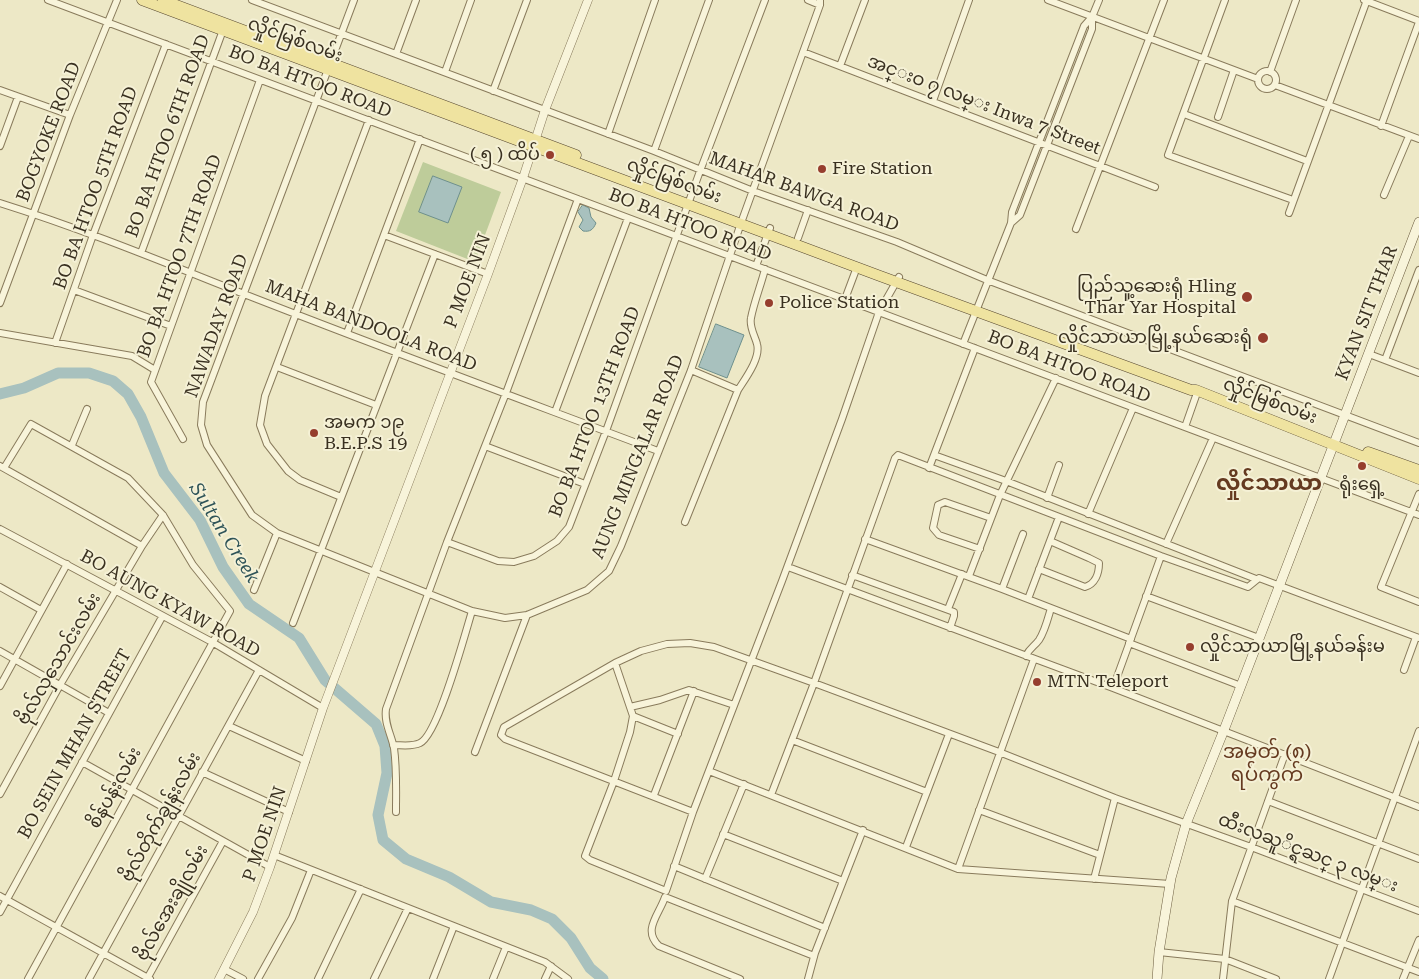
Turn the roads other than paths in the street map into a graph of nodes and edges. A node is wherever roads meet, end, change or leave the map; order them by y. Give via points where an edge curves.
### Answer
1 (48, 0) edge
2 (117, 0) edge
3 (142, 0) edge
4 (164, 0) edge
5 (252, 0) edge
6 (354, 0) edge
7 (416, 0) edge
8 (471, 0) edge
9 (527, 0) edge
10 (588, 0) edge
11 (655, 0) edge
12 (709, 0) edge
13 (765, 0) edge
14 (808, 0) edge
15 (865, 0) edge
16 (969, 0) edge
17 (1048, 0) edge
18 (1099, 0) edge
19 (1164, 0) edge
20 (1225, 0) edge
21 (1296, 0) edge
22 (1365, 0) edge
23 (820, 2) edge
24 (1092, 17) junction
25 (1419, 21) edge
26 (108, 23) junction
27 (223, 30) junction
28 (342, 35) junction
29 (1150, 38) junction
30 (166, 44) junction
31 (803, 52) junction
32 (396, 54) junction
33 (1203, 58) junction
34 (213, 62) junction
35 (330, 66) junction
36 (840, 66) junction
37 (1234, 70) junction
38 (445, 72) junction
39 (1270, 72) junction
40 (1258, 79) junction
41 (260, 80) junction
42 (1275, 85) junction
43 (0, 90) edge
44 (493, 91) junction
45 (18, 97) junction
46 (317, 101) junction
47 (933, 101) junction
48 (1328, 105) junction
49 (545, 110) junction
50 (1184, 114) junction
51 (70, 115) junction
52 (1218, 117) dead end
53 (369, 120) junction
54 (1381, 126) junction
55 (608, 134) junction
56 (1409, 136) junction
57 (1419, 139) edge
58 (420, 140) junction
59 (533, 143) junction
60 (1044, 143) junction
61 (0, 146) edge
62 (654, 151) junction
63 (1307, 162) junction
64 (1101, 166) junction
65 (700, 171) junction
66 (523, 178) junction
67 (1155, 187) dead end
68 (753, 191) junction
69 (1384, 194) dead end
70 (578, 199) junction
71 (1293, 200) junction
72 (688, 203) junction
73 (0, 204) edge
74 (808, 210) junction
75 (1289, 213) dead end
76 (33, 214) junction
77 (628, 218) junction
78 (742, 221) junction
79 (1419, 222) edge
80 (1076, 228) dead end
81 (770, 231) junction
82 (93, 235) junction
83 (384, 235) junction
84 (677, 236) junction
85 (798, 238) junction
86 (140, 253) junction
87 (435, 254) junction
88 (730, 256) junction
89 (756, 266) junction
90 (857, 267) junction
91 (765, 269) junction
92 (1419, 270) edge
93 (191, 272) junction
94 (488, 274) junction
95 (898, 279) junction
96 (988, 280) junction
97 (74, 290) junction
98 (244, 294) junction
99 (845, 299) junction
100 (0, 303) edge
101 (976, 308) junction
102 (879, 312) junction
103 (296, 313) junction
104 (171, 326) junction
105 (0, 333) edge
106 (347, 333) junction
107 (55, 343) junction
108 (963, 344) junction
109 (975, 348) junction
110 (397, 352) junction
111 (1368, 354) junction
112 (1384, 360) junction
113 (277, 367) junction
114 (155, 370) junction
115 (690, 370) junction
116 (449, 372) junction
117 (1419, 373) edge
118 (1056, 378) junction
119 (738, 390) junction
120 (1197, 390) junction
121 (506, 393) junction
122 (376, 405) junction
123 (1133, 408) junction
124 (87, 410) dead end
125 (555, 412) junction
126 (1344, 415) junction
127 (1185, 427) junction
128 (606, 431) junction
129 (1213, 438) junction
130 (182, 439) dead end
131 (1333, 443) junction
132 (1419, 443) edge
133 (72, 446) junction
134 (485, 446) junction
135 (658, 451) junction
136 (934, 455) junction
137 (1059, 465) dead end
138 (2, 467) edge
139 (929, 468) junction
140 (1419, 470) edge
141 (1320, 478) junction
142 (1419, 479) edge
143 (1006, 481) junction
144 (585, 484) junction
145 (1419, 494) edge
146 (1000, 495) junction
147 (341, 497) junction
148 (1047, 498) junction
149 (1088, 514) junction
150 (1416, 514) edge
151 (164, 515) junction
152 (1059, 516) junction
153 (991, 518) junction
154 (685, 522) dead end
155 (0, 529) edge
156 (277, 533) junction
157 (1022, 534) dead end
158 (865, 539) junction
159 (1050, 541) junction
160 (447, 542) junction
161 (1166, 544) junction
162 (142, 546) junction
163 (980, 549) junction
164 (320, 551) junction
165 (1161, 556) junction
166 (67, 564) junction
167 (788, 567) junction
168 (1039, 569) junction
169 (375, 572) junction
170 (962, 574) junction
171 (852, 575) junction
172 (969, 576) junction
173 (1256, 579) junction
174 (1280, 585) junction
175 (0, 587) edge
176 (847, 588) junction
177 (1002, 589) junction
178 (254, 590) dead end
179 (115, 591) junction
180 (428, 593) junction
181 (1146, 596) junction
182 (1028, 599) junction
183 (1419, 602) edge
184 (1051, 608) junction
185 (948, 609) junction
186 (41, 610) junction
187 (472, 611) junction
188 (527, 615) junction
189 (162, 617) junction
190 (293, 623) dead end
191 (950, 628) junction
192 (1259, 638) junction
193 (1418, 638) edge
194 (1130, 641) junction
195 (212, 642) junction
196 (0, 651) edge
197 (1026, 656) junction
198 (15, 659) junction
199 (1034, 659) junction
200 (752, 660) junction
201 (615, 663) junction
202 (260, 670) junction
203 (1404, 670) dead end
204 (814, 683) junction
205 (60, 685) junction
206 (0, 686) edge
207 (1241, 686) junction
208 (1113, 688) junction
209 (694, 691) junction
210 (734, 705) junction
211 (630, 706) junction
212 (323, 708) junction
213 (110, 713) junction
214 (633, 716) junction
215 (229, 726) junction
216 (1224, 730) junction
217 (1419, 731) edge
218 (678, 734) junction
219 (948, 734) junction
220 (792, 740) junction
221 (393, 745) junction
222 (475, 752) dead end
223 (999, 752) junction
224 (1285, 754) junction
225 (306, 761) junction
226 (82, 762) junction
227 (709, 771) junction
228 (202, 772) junction
229 (614, 781) junction
230 (744, 784) junction
231 (132, 789) junction
232 (926, 792) junction
233 (0, 794) edge
234 (771, 795) junction
235 (654, 796) junction
236 (1115, 798) junction
237 (1396, 798) junction
238 (1268, 801) junction
239 (1419, 807) edge
240 (979, 810) junction
241 (289, 812) junction
242 (396, 812) dead end
243 (693, 812) junction
244 (179, 816) junction
245 (1186, 824) junction
246 (862, 830) junction
247 (723, 834) junction
248 (223, 841) junction
249 (1378, 844) junction
250 (906, 847) junction
251 (1251, 847) junction
252 (1100, 854) junction
253 (274, 855) junction
254 (1419, 859) edge
255 (674, 866) junction
256 (270, 867) junction
257 (958, 869) junction
258 (311, 870) junction
259 (705, 879) junction
260 (1094, 879) junction
261 (843, 881) junction
262 (1170, 884) junction
263 (360, 889) junction
264 (1362, 890) junction
265 (666, 894) junction
266 (0, 896) edge
267 (7, 900) junction
268 (1232, 901) junction
269 (408, 908) junction
270 (1419, 911) edge
271 (0, 912) edge
272 (454, 926) junction
273 (56, 927) junction
274 (825, 928) junction
275 (1419, 942) edge
276 (1343, 943) junction
277 (506, 947) junction
278 (1159, 952) junction
279 (103, 954) junction
280 (814, 956) junction
281 (1225, 959) junction
282 (550, 966) junction
283 (1408, 968) junction
284 (224, 969) junction
285 (1419, 972) edge
286 (28, 979) edge
287 (89, 979) edge
288 (148, 979) edge
289 (219, 979) edge
290 (243, 979) edge
291 (258, 979) edge
292 (318, 979) edge
293 (374, 979) edge
294 (433, 979) edge
295 (493, 979) edge
296 (545, 979) edge
297 (568, 979) edge
298 (740, 979) edge
299 (808, 979) edge
300 (1157, 979) edge
301 (1223, 979) edge
302 (1276, 979) edge
303 (1329, 979) edge
304 (1403, 979) edge

1 - 26 street, BO BA HTOO ROAD
2 - 26 street, BOGYOKE ROAD
3 - 27 main road, လှိုင်မြစ်လမ်း
4 - 35 main road, လှိုင်မြစ်လမ်း
5 - 28 street, MAHAR BAWGA ROAD
6 - 28 street, NAWADAY ROAD
7 - 32 street
8 - 38 street
9 - 44 street
10 - 49 street, P MOE NIN
11 - 55 street
12 - 62 street
13 - 65 street, BO BA HTOO 13TH ROAD
14 - 23 street
15 - 36 street
16 - 47 street
17 - 24 street
18 - 24 street
19 - 29 street
20 - 33 street
21 - 39 street
22 - 25 street
22 - 48 street
23 - 31 street, AUNG MINGALAR ROAD
24 - 29 street
24 - 60 street via 1092,29
25 - 54 street
26 - 30 street, BO BA HTOO ROAD
26 - 51 street, BOGYOKE ROAD
27 - 34 street, BO BA HTOO 6TH ROAD
27 - 35 main road, လှိုင်မြစ်လမ်း
28 - 32 street, MAHAR BAWGA ROAD
28 - 35 street, NAWADAY ROAD
29 - 33 street
29 - 64 street
30 - 34 street, BO BA HTOO ROAD
30 - 82 street, BO BA HTOO 5TH ROAD
31 - 36 street, အင္းဝ ၇ လမ္း Inwa 7 Street
31 - 68 street, AUNG MINGALAR ROAD
32 - 38 street, MAHAR BAWGA ROAD
33 - 37 street
33 - 50 street
34 - 41 street, BO BA HTOO ROAD
34 - 86 street, BO BA HTOO 6TH ROAD
35 - 46 street, NAWADAY ROAD
35 - 59 main road, လှိုင်မြစ်လမ်း
36 - 47 street, အင္းဝ ၇ လမ္း Inwa 7 Street
37 - 40 street
37 - 52 street
38 - 44 street, MAHAR BAWGA ROAD
39 - 40 street via 1261,73
39 - 42 street via 1275,76
40 - 42 street via 1264,89
41 - 46 street, BO BA HTOO ROAD
41 - 93 street, BO BA HTOO 7TH ROAD
42 - 48 street
43 - 45 street
44 - 49 street, MAHAR BAWGA ROAD
45 - 51 street
45 - 61 street
46 - 53 street, BO BA HTOO ROAD
46 - 98 street, NAWADAY ROAD
47 - 60 street, အင္းဝ ၇ လမ္း Inwa 7 Street
48 - 54 street
48 - 63 street
49 - 55 street, MAHAR BAWGA ROAD
49 - 59 street, P MOE NIN
50 - 63 street
50 - 71 street via 1168,155
51 - 76 street, BOGYOKE ROAD
53 - 58 street, BO BA HTOO ROAD
53 - 103 street
54 - 56 street
55 - 62 street, MAHAR BAWGA ROAD
56 - 57 street
56 - 69 street
58 - 66 street, BO BA HTOO ROAD
58 - 83 street
59 - 66 street, P MOE NIN
59 - 72 main road, လှိုင်မြစ်လမ်း
60 - 64 street, အင္းဝ ၇ လမ္း Inwa 7 Street
60 - 96 street via 1020,215 1011,223
62 - 65 street, MAHAR BAWGA ROAD
63 - 71 street
64 - 67 street, အင္းဝ ၇ လမ္း Inwa 7 Street
64 - 80 street
65 - 68 street, MAHAR BAWGA ROAD
65 - 72 street, BO BA HTOO 13TH ROAD
66 - 70 street, BO BA HTOO ROAD
66 - 94 street, P MOE NIN
68 - 74 street, MAHAR BAWGA ROAD
68 - 78 street, AUNG MINGALAR ROAD
70 - 77 street, BO BA HTOO ROAD
70 - 121 street
71 - 75 street
72 - 78 main road, လှိုင်မြစ်လမ်း
72 - 84 street, BO BA HTOO 13TH ROAD
73 - 76 street, MAHA BANDOOLA ROAD
74 - 85 street
74 - 96 street, MAHAR BAWGA ROAD
76 - 82 street, MAHA BANDOOLA ROAD
76 - 100 street, BOGYOKE ROAD
77 - 84 street, BO BA HTOO ROAD
77 - 125 street
78 - 81 main road, လှိုင်မြစ်လမ်း
78 - 88 street, AUNG MINGALAR ROAD
79 - 111 main road, KYAN SIT THAR
81 - 85 main road, လှိုင်မြစ်လမ်း
81 - 89 street
81 - 90 main road, လှိုင်မြစ်လမ်း
82 - 86 street, MAHA BANDOOLA ROAD
82 - 97 street, BO BA HTOO 5TH ROAD
83 - 87 street
83 - 106 street
84 - 88 street, BO BA HTOO ROAD
84 - 128 street, BO BA HTOO 13TH ROAD
85 - 95 main road, လှိုင်မြစ်လမ်း
86 - 93 street, MAHA BANDOOLA ROAD
87 - 94 street
87 - 110 street
88 - 89 street, BO BA HTOO ROAD
88 - 115 street, AUNG MINGALAR ROAD
89 - 91 street, BO BA HTOO ROAD
90 - 95 main road, လှိုင်မြစ်လမ်း
90 - 99 street
91 - 99 street, BO BA HTOO ROAD
91 - 119 street via 750,320 758,354
92 - 112 street
93 - 98 street, MAHA BANDOOLA ROAD
93 - 104 street, BO BA HTOO 7TH ROAD
94 - 116 street, P MOE NIN
95 - 101 main road, လှိုင်မြစ်လမ်း
95 - 102 street
96 - 101 street
96 - 126 street, MAHAR BAWGA ROAD
97 - 104 street
97 - 107 street, BO BA HTOO 5TH ROAD
98 - 103 street, MAHA BANDOOLA ROAD
98 - 156 street, NAWADAY ROAD via 203,402 200,425 207,445 252,515
99 - 102 street, BO BA HTOO ROAD
101 - 108 street
101 - 120 main road, လှိုင်မြစ်လမ်း
102 - 108 street, BO BA HTOO ROAD
102 - 167 street
103 - 106 street, MAHA BANDOOLA ROAD
103 - 113 street
104 - 114 street, BO BA HTOO 7TH ROAD
105 - 107 street
106 - 110 street, MAHA BANDOOLA ROAD
107 - 114 street via 132,356
108 - 109 street, BO BA HTOO ROAD
109 - 118 street, BO BA HTOO ROAD
109 - 136 street
110 - 116 street, MAHA BANDOOLA ROAD
110 - 122 street
111 - 112 street
111 - 126 main road, KYAN SIT THAR
112 - 117 street
113 - 122 street
113 - 147 street via 265,396 260,425 268,444 288,471 300,480
114 - 130 street, BO BA HTOO 7TH ROAD via 151,382
115 - 119 street
115 - 135 street, AUNG MINGALAR ROAD
116 - 121 street, MAHA BANDOOLA ROAD
116 - 169 street, P MOE NIN
118 - 123 street, BO BA HTOO ROAD
118 - 143 street
119 - 154 street
120 - 127 street
120 - 131 main road, လှိုင်မြစ်လမ်း
121 - 125 street, MAHA BANDOOLA ROAD
121 - 134 street
122 - 147 street
123 - 127 street, BO BA HTOO ROAD
123 - 149 street
124 - 133 street
125 - 128 street, MAHA BANDOOLA ROAD
126 - 131 main road, KYAN SIT THAR
126 - 132 street, MAHAR BAWGA ROAD
127 - 129 street, BO BA HTOO ROAD
128 - 135 street, MAHA BANDOOLA ROAD
128 - 144 street, BO BA HTOO 13TH ROAD
129 - 141 street, BO BA HTOO ROAD
129 - 161 street
131 - 140 main road, လှိုင်မြစ်လမ်း via 1339,442
131 - 141 main road, KYAN SIT THAR
131 - 142 main road, လှိုင်မြစ်လမ်း via 1338,448
133 - 138 street via 30,424
133 - 151 street via 128,478
134 - 144 street
134 - 160 street
135 - 188 street, AUNG MINGALAR ROAD via 608,571 587,590
136 - 139 street
136 - 143 street
137 - 148 street
138 - 162 street
139 - 146 street
139 - 158 street via 898,455 895,458
141 - 150 street, BO BA HTOO ROAD
141 - 174 main road, KYAN SIT THAR
143 - 146 street
143 - 148 street
144 - 160 street, BO BA HTOO 13TH ROAD via 569,526 558,541 534,556 506,563
145 - 150 street
146 - 152 street
146 - 153 street
147 - 164 street
148 - 149 street
149 - 161 street
150 - 183 street via 1382,587
151 - 162 street, ဗိုလ်လှသောင်းလမ်း
151 - 195 street, စိန်ပန်းလမ်း via 193,565 229,609
152 - 159 street
152 - 165 street
153 - 163 street
153 - 163 street via 945,502 938,505 933,528 939,535
155 - 166 street, BO AUNG KYAW ROAD
156 - 164 street, NAWADAY ROAD
156 - 178 street
157 - 177 street
158 - 170 street
158 - 171 street
159 - 168 street
159 - 168 street via 1099,563 1095,581 1085,587
160 - 180 street
161 - 173 street
162 - 179 street, ဗိုလ်လှသောင်းလမ်း
163 - 172 street
164 - 169 street, NAWADAY ROAD
164 - 190 street
165 - 173 street via 1248,587
165 - 181 street
166 - 179 street, BO AUNG KYAW ROAD
166 - 186 street
167 - 176 street
167 - 200 street
168 - 182 street
169 - 180 street, AUNG MINGALAR ROAD
169 - 212 street, P MOE NIN
170 - 172 street
170 - 185 street
171 - 176 street
171 - 185 street
172 - 177 street
173 - 174 street
174 - 192 main road, KYAN SIT THAR
174 - 193 street
175 - 186 street
176 - 191 street
176 - 204 street
177 - 182 street
179 - 189 street, BO AUNG KYAW ROAD
179 - 205 street, ဗိုလ်လှသောင်းလမ်း
180 - 187 street, AUNG MINGALAR ROAD
180 - 221 street via 386,709 387,728
181 - 192 street
181 - 194 street
182 - 184 street
184 - 194 street
184 - 197 street via 1041,637
185 - 191 street via 955,614
186 - 198 street
187 - 188 street, AUNG MINGALAR ROAD via 505,618
187 - 221 street via 438,716 428,734 422,742
188 - 222 street
189 - 195 street, BO AUNG KYAW ROAD
189 - 213 street, BO SEIN MHAN STREET
191 - 197 street
192 - 207 main road, KYAN SIT THAR
193 - 203 street
194 - 207 street
194 - 208 street
195 - 202 street, BO AUNG KYAW ROAD
195 - 231 street, စိန်ပန်းလမ်း
196 - 198 street
197 - 199 street
198 - 205 street
198 - 206 street
199 - 208 street
199 - 223 street
200 - 201 street, ထီးလႀူိင္ရႀင္ ၃ လမ္း via 690,643 667,644
200 - 204 street, ထီးလႀူိင္ရႀင္ ၃ လမ္း
200 - 210 street
201 - 211 street
201 - 229 street, ထီးလႀူိင္ရႀင္ ၃ လမ္း via 504,727 501,735
202 - 212 street, BO AUNG KYAW ROAD
202 - 215 street, ဗိုလ်တိုက်ချွန်းလမ်း
204 - 219 street, ထီးလႀူိင္ရႀင္ ၃ လမ္း
204 - 220 street
205 - 213 street
205 - 233 street, ဗိုလ်လှသောင်းလမ်း
207 - 216 main road, KYAN SIT THAR
208 - 216 street
209 - 210 street
209 - 211 street
209 - 218 street
210 - 227 street
211 - 214 street
212 - 225 street, P MOE NIN
213 - 226 street, BO SEIN MHAN STREET
214 - 218 street
214 - 229 street
215 - 225 street
215 - 228 street, ဗိုလ်တိုက်ချွန်းလမ်း
216 - 224 street
216 - 245 main road, KYAN SIT THAR
217 - 237 street
218 - 235 street
219 - 223 street, ထီးလႀူိင္ရႀင္ ၃ လမ္း
219 - 232 street
220 - 232 street
220 - 234 street
221 - 242 street via 397,772
223 - 236 street, ထီးလႀူိင္ရႀင္ ၃ လမ္း
223 - 240 street
224 - 237 street
224 - 238 street
225 - 241 street, P MOE NIN
226 - 231 street
226 - 267 street, BO SEIN MHAN STREET
227 - 230 street
227 - 243 street
228 - 241 street
228 - 244 street, ဗိုလ်တိုက်ချွန်းလမ်း
229 - 235 street
229 - 265 street via 586,856
230 - 234 street
230 - 247 street
231 - 244 street
231 - 273 street, စိန်ပန်းလမ်း
232 - 250 street
234 - 246 street
235 - 243 street
236 - 245 street, ထီးလႀူိင္ရႀင္ ၃ လမ္း
236 - 252 street
237 - 239 street
237 - 249 street
238 - 249 street
238 - 251 street
240 - 252 street
240 - 257 street
241 - 253 street, P MOE NIN
243 - 255 street
244 - 248 street
244 - 279 street, ဗိုလ်တိုက်ချွန်းလမ်း
245 - 251 street, ထီးလႀူိင္ရႀင္ ၃ လမ္း
245 - 262 main road, KYAN SIT THAR
246 - 250 street
246 - 261 street
247 - 259 street
247 - 261 street
248 - 256 street
248 - 288 street, ဗိုလ်အေးချိုလမ်း
249 - 254 street
249 - 264 street
250 - 257 street
251 - 264 street, ထီးလႀူိင္ရႀင္ ၃ လမ္း
251 - 268 street
252 - 260 street
253 - 256 street, P MOE NIN
253 - 258 street
255 - 259 street
255 - 265 street
256 - 284 street, P MOE NIN via 253,912
257 - 260 street
258 - 263 street
258 - 291 street via 292,918
259 - 274 street
260 - 262 street
261 - 274 street
262 - 278 main road, KYAN SIT THAR
263 - 269 street
263 - 292 street
264 - 270 street, ထီးလႀူိင္ရႀင္ ၃ လမ္း
264 - 276 street
265 - 280 street
265 - 298 street via 650,931 653,940 659,946
266 - 267 street
267 - 271 street, BO SEIN MHAN STREET
267 - 273 street
268 - 276 street
268 - 281 street
269 - 272 street
269 - 293 street
272 - 277 street
272 - 294 street
273 - 279 street
273 - 286 street, စိန်ပန်းလမ်း
274 - 280 street
275 - 283 street
276 - 283 street
276 - 303 street
277 - 282 street
277 - 295 street
278 - 281 street
278 - 300 main road, KYAN SIT THAR
279 - 287 street, ဗိုလ်တိုက်ချွန်းလမ်း
279 - 288 street
280 - 299 street
281 - 301 street
281 - 302 street
282 - 296 street
282 - 297 street
283 - 285 street
283 - 304 street
284 - 289 street, P MOE NIN
284 - 290 street

